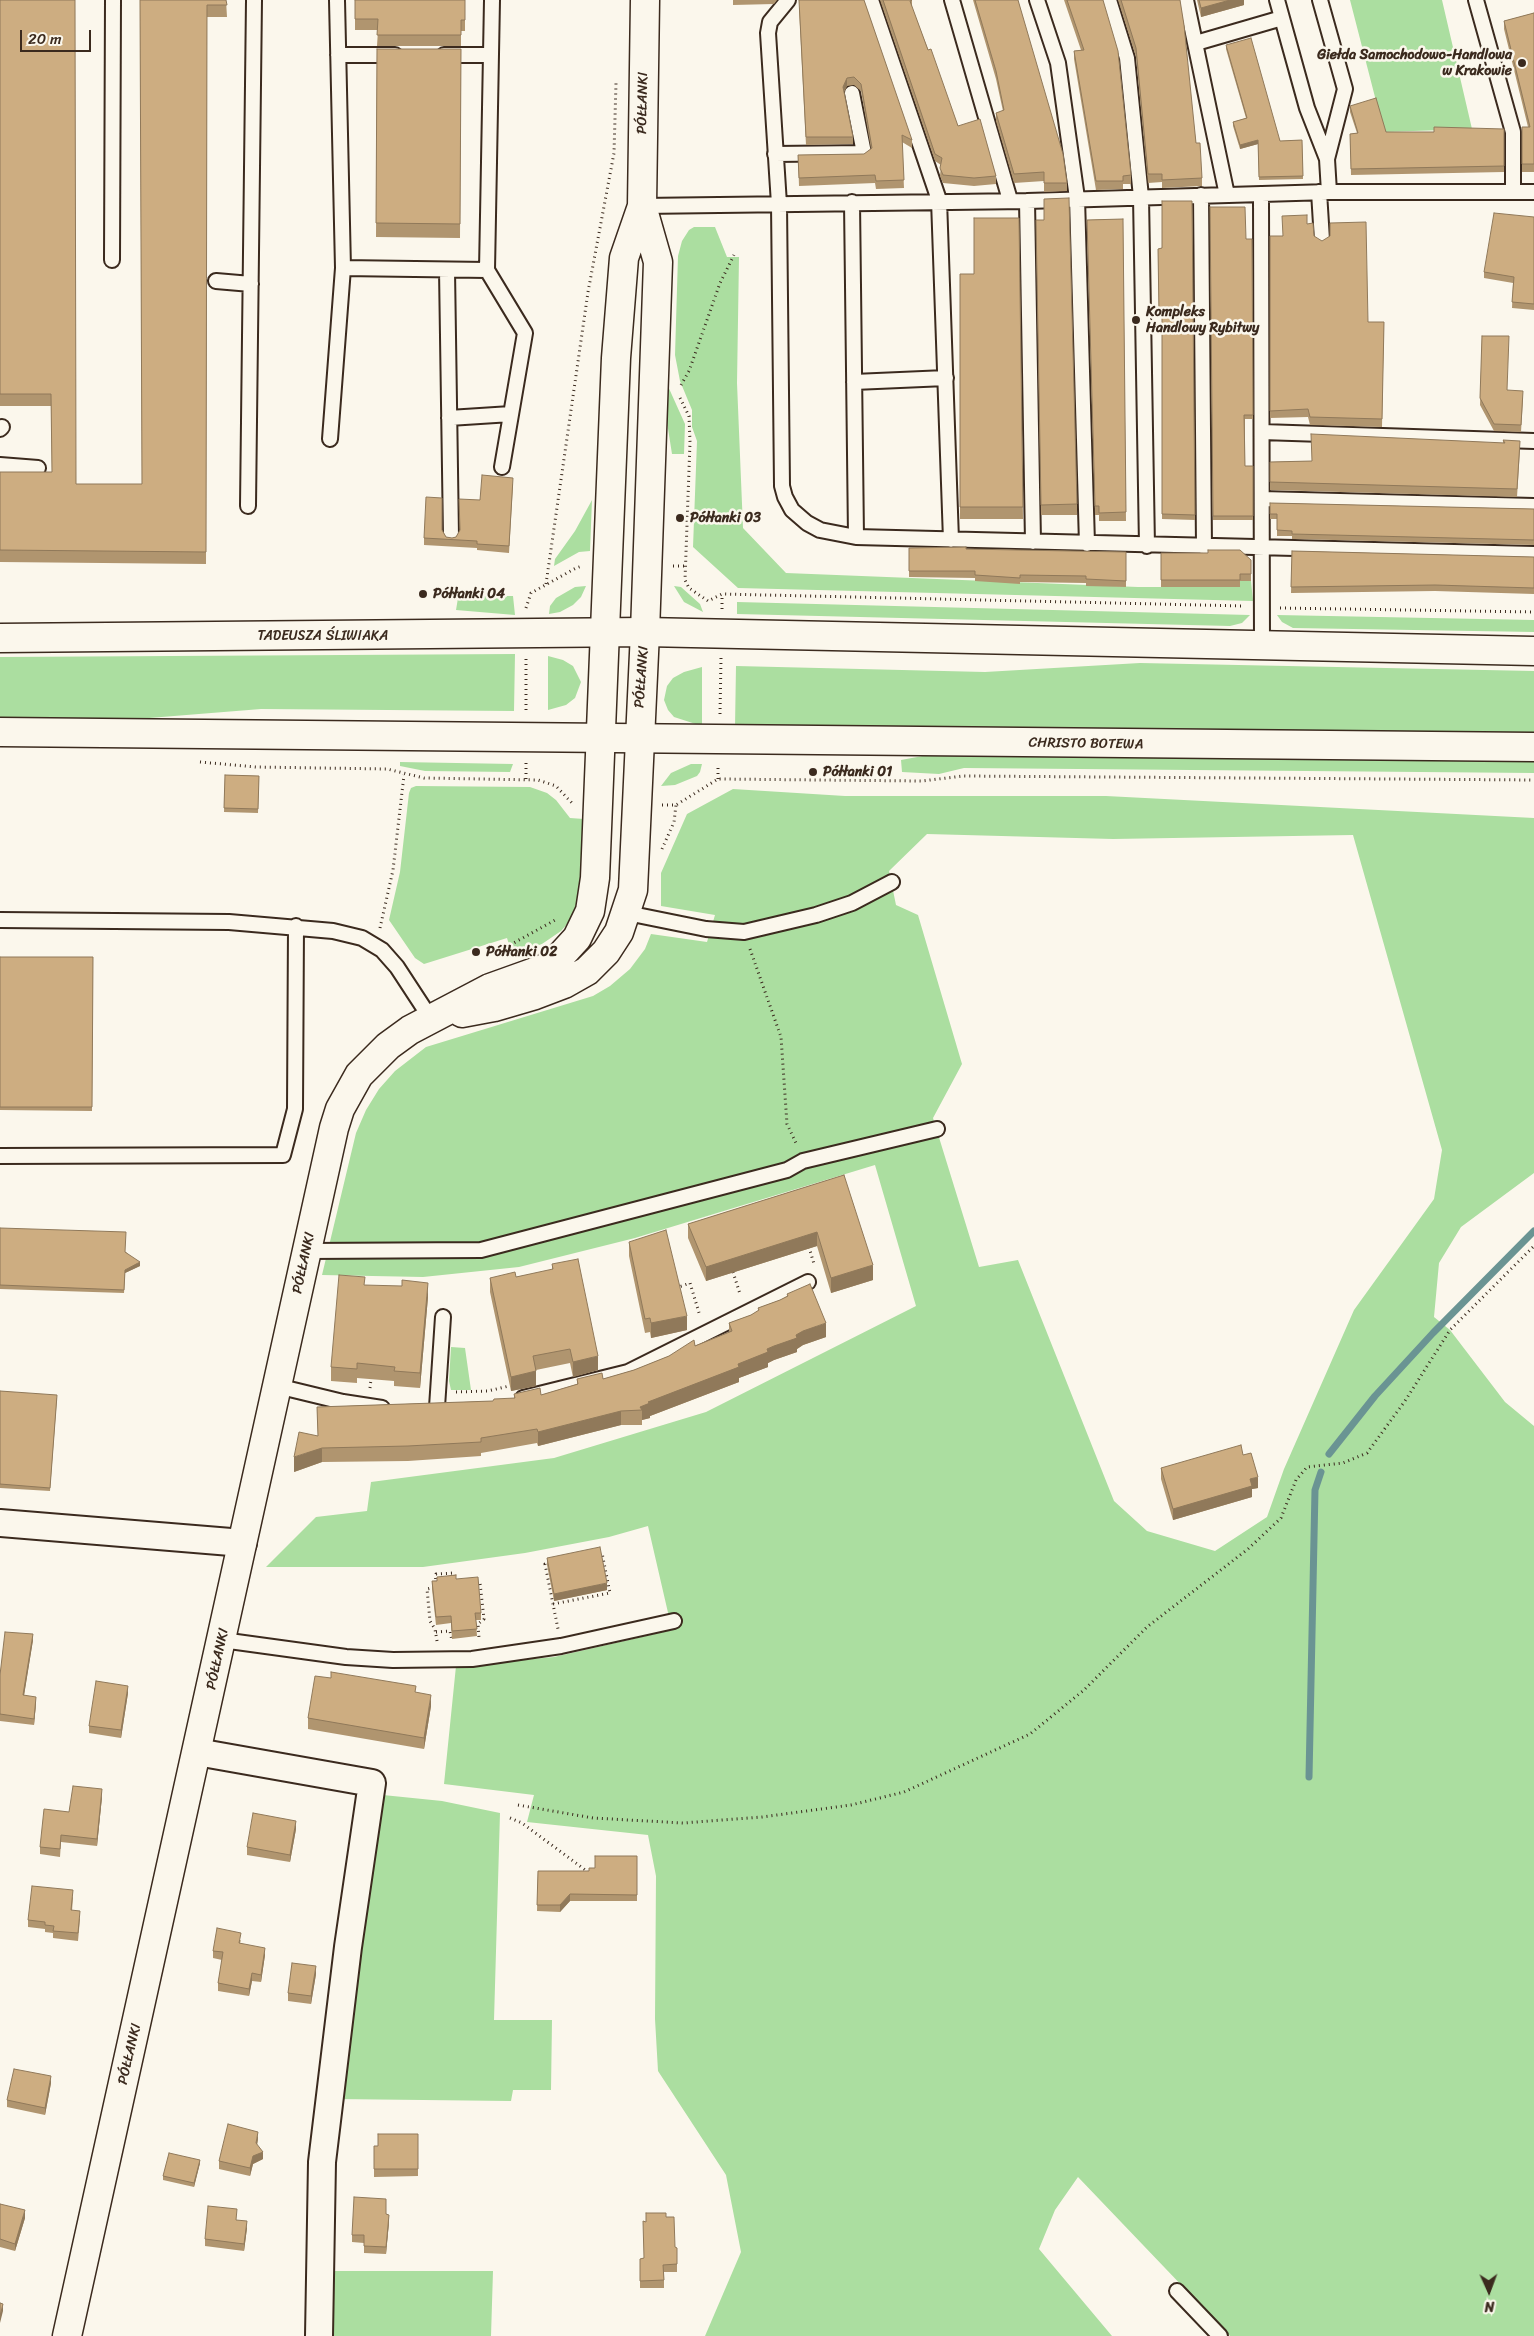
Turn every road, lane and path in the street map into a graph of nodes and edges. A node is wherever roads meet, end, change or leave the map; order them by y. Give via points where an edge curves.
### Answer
1 (113, 0) edge
2 (254, 0) edge
3 (337, 0) edge
4 (492, 0) edge
5 (645, 0) edge
6 (788, 0) edge
7 (871, 0) edge
8 (952, 0) edge
9 (1037, 0) edge
10 (1109, 0) edge
11 (1186, 0) edge
12 (1277, 0) edge
13 (1320, 0) edge
14 (1476, 0) edge
15 (1282, 18) junction
16 (1196, 43) junction
17 (491, 54) junction
18 (405, 55) edge
19 (434, 55) edge
20 (338, 56) junction
21 (616, 76) dead end
22 (852, 93) dead end
23 (775, 154) junction
24 (1327, 158) junction
25 (1513, 191) junction
26 (1324, 192) junction
27 (1534, 192) edge
28 (1261, 194) junction
29 (1201, 195) junction
30 (1227, 195) junction
31 (1141, 197) junction
32 (1077, 198) junction
33 (939, 200) junction
34 (1010, 200) junction
35 (1027, 201) junction
36 (852, 202) junction
37 (779, 204) junction
38 (642, 206) junction
39 (1322, 240) edge
40 (734, 255) dead end
41 (112, 260) dead end
42 (343, 268) junction
43 (447, 270) junction
44 (487, 270) junction
45 (216, 281) dead end
46 (251, 284) junction
47 (946, 378) junction
48 (854, 382) junction
49 (511, 414) junction
50 (449, 418) junction
51 (1262, 432) junction
52 (330, 438) dead end
53 (1534, 441) edge
54 (0, 465) edge
55 (502, 467) dead end
56 (38, 468) dead end
57 (1262, 499) junction
58 (248, 506) dead end
59 (1534, 506) edge
60 (450, 536) edge
61 (856, 537) junction
62 (951, 540) junction
63 (1033, 542) junction
64 (1087, 544) junction
65 (1147, 546) junction
66 (1204, 547) junction
67 (1263, 549) junction
68 (1534, 554) edge
69 (591, 565) dead end
70 (671, 566) dead end
71 (685, 566) junction
72 (546, 584) junction
73 (722, 594) junction
74 (1253, 607) dead end
75 (1276, 608) dead end
76 (1534, 612) edge
77 (722, 613) dead end
78 (526, 615) dead end
79 (605, 632) junction
80 (645, 632) junction
81 (0, 638) edge
82 (1262, 647) junction
83 (1534, 651) edge
84 (526, 654) dead end
85 (721, 666) dead end
86 (526, 712) dead end
87 (720, 718) dead end
88 (0, 732) edge
89 (600, 738) junction
90 (638, 738) junction
91 (1534, 747) edge
92 (526, 763) dead end
93 (718, 763) dead end
94 (526, 779) junction
95 (718, 779) junction
96 (1534, 780) edge
97 (573, 804) dead end
98 (676, 805) junction
99 (656, 806) dead end
100 (661, 851) dead end
101 (892, 882) dead end
102 (627, 913) junction
103 (563, 914) dead end
104 (383, 918) dead end
105 (0, 920) edge
106 (296, 926) junction
107 (744, 932) junction
108 (510, 945) dead end
109 (430, 1019) junction
110 (937, 1129) dead end
111 (0, 1156) edge
112 (803, 1161) junction
113 (814, 1245) edge
114 (1534, 1246) edge
115 (307, 1251) junction
116 (733, 1272) edge
117 (808, 1275) joint
118 (675, 1289) edge
119 (741, 1296) dead end
120 (442, 1317) dead end
121 (701, 1318) dead end
122 (514, 1385) edge
123 (277, 1386) junction
124 (438, 1392) junction
125 (509, 1400) edge
126 (419, 1407) edge
127 (395, 1408) edge
128 (0, 1523) edge
129 (243, 1543) junction
130 (593, 1555) edge
131 (555, 1562) edge
132 (473, 1584) edge
133 (459, 1585) edge
134 (553, 1604) junction
135 (674, 1621) dead end
136 (436, 1632) junction
137 (470, 1639) edge
138 (222, 1640) junction
139 (461, 1640) edge
140 (561, 1646) junction
141 (438, 1660) junction
142 (197, 1752) junction
143 (518, 1805) dead end
144 (510, 1818) dead end
145 (580, 1877) edge
146 (1177, 2291) dead end
147 (67, 2336) edge
148 (318, 2336) edge
149 (1220, 2336) edge

1 - 41 lane
2 - 46 lane
3 - 20 lane
4 - 17 lane
5 - 38 street, PÓŁŁANKI
6 - 23 lane via 770,22 768,33
7 - 33 lane
8 - 34 lane
9 - 32 lane via 1058,63
10 - 31 lane via 1126,58
11 - 16 lane
12 - 15 lane
13 - 24 lane via 1345,89
14 - 25 lane via 1513,132
15 - 16 lane
15 - 24 lane via 1307,108
16 - 30 lane
17 - 19 lane
17 - 44 lane
18 - 20 lane
20 - 42 lane
21 - 72 path via 614,153 588,292
22 - 23 lane via 864,153
23 - 37 lane
24 - 26 lane
25 - 26 lane
25 - 27 lane
26 - 28 lane
26 - 39 lane
28 - 30 lane
28 - 51 lane
29 - 30 lane
29 - 31 lane
29 - 66 lane
31 - 32 lane
31 - 65 lane
32 - 35 lane
32 - 64 lane
33 - 34 lane
33 - 36 lane
33 - 47 lane
34 - 35 lane
35 - 63 lane
36 - 37 lane
36 - 48 lane
37 - 38 lane
37 - 61 lane via 784,497 792,510 807,523 820,530
38 - 79 street, PÓŁŁANKI via 624,258 616,358
38 - 80 street, PÓŁŁANKI via 658,262
40 - 71 path via 720,283 689,371 677,392 689,416
42 - 43 lane
42 - 52 lane
43 - 44 lane
43 - 50 lane
44 - 49 lane via 524,332
45 - 46 lane
46 - 58 lane
47 - 48 lane
47 - 62 lane
48 - 61 lane
49 - 50 lane
49 - 55 lane
50 - 60 lane
51 - 53 lane
51 - 57 lane
54 - 56 lane
57 - 59 lane
57 - 67 lane
61 - 62 lane
62 - 63 lane
63 - 64 lane
64 - 65 lane
65 - 66 lane
66 - 67 lane
67 - 68 lane
67 - 82 lane
69 - 72 path via 576,568
70 - 71 path
71 - 73 path via 685,580 700,598 708,600
72 - 78 path via 531,593
73 - 74 path
73 - 77 path
75 - 76 path
79 - 80 street, TADEUSZA ŚLIWIAKA
79 - 81 street, TADEUSZA ŚLIWIAKA
79 - 89 street, PÓŁŁANKI
80 - 82 street
80 - 90 street, PÓŁŁANKI
82 - 83 street
84 - 86 path
85 - 87 path
88 - 89 street
89 - 90 street
89 - 109 street, PÓŁŁANKI via 594,889 590,911 577,938 549,966 490,988
90 - 91 street, CHRISTO BOTEWA
90 - 102 street, PÓŁŁANKI via 633,890
92 - 94 path
93 - 95 path
94 - 97 path via 551,784
94 - 104 path via 404,775 393,870
95 - 96 path via 922,781 973,776
95 - 98 path
98 - 99 path
98 - 100 path via 674,822
101 - 107 lane via 852,903
102 - 107 lane
102 - 109 street, PÓŁŁANKI via 606,952 579,977 494,1007
103 - 108 path
105 - 106 lane via 229,922
106 - 109 lane via 362,938 376,946 397,967
106 - 111 lane via 295,1109 282,1154
107 - 112 path via 781,1037 787,1124
109 - 115 street, PÓŁŁANKI via 372,1059 349,1091 334,1128
110 - 112 lane
112 - 115 lane via 787,1170 481,1250
113 - 117 path via 808,1247 814,1265
114 - 143 path via 1450,1330 1367,1453 1343,1463 1307,1467 1296,1480 1281,1518 1233,1561 1147,1627 1084,1690 1030,1734 904,1792 851,1805 782,1815 683,1823 593,1818
115 - 123 street, PÓŁŁANKI
116 - 119 path
117 - 125 lane via 628,1372
118 - 121 path via 690,1284
120 - 124 lane
122 - 124 path via 488,1391
123 - 127 lane via 344,1402
123 - 129 street, PÓŁŁANKI
124 - 126 lane via 444,1407
128 - 129 street
129 - 138 street, PÓŁŁANKI
130 - 134 path via 602,1553 610,1593
131 - 134 path via 545,1564
132 - 137 path via 480,1583 484,1620 478,1624 479,1638
133 - 136 path via 454,1573 436,1574 435,1587 427,1589 430,1621
134 - 140 path
135 - 140 lane
136 - 139 path via 450,1631 452,1641
136 - 141 path
138 - 141 lane via 346,1657
138 - 142 street, PÓŁŁANKI
140 - 141 lane via 472,1659
142 - 147 street, PÓŁŁANKI
142 - 148 street via 372,1782 322,2162
144 - 145 path via 522,1823 588,1872
146 - 149 lane

